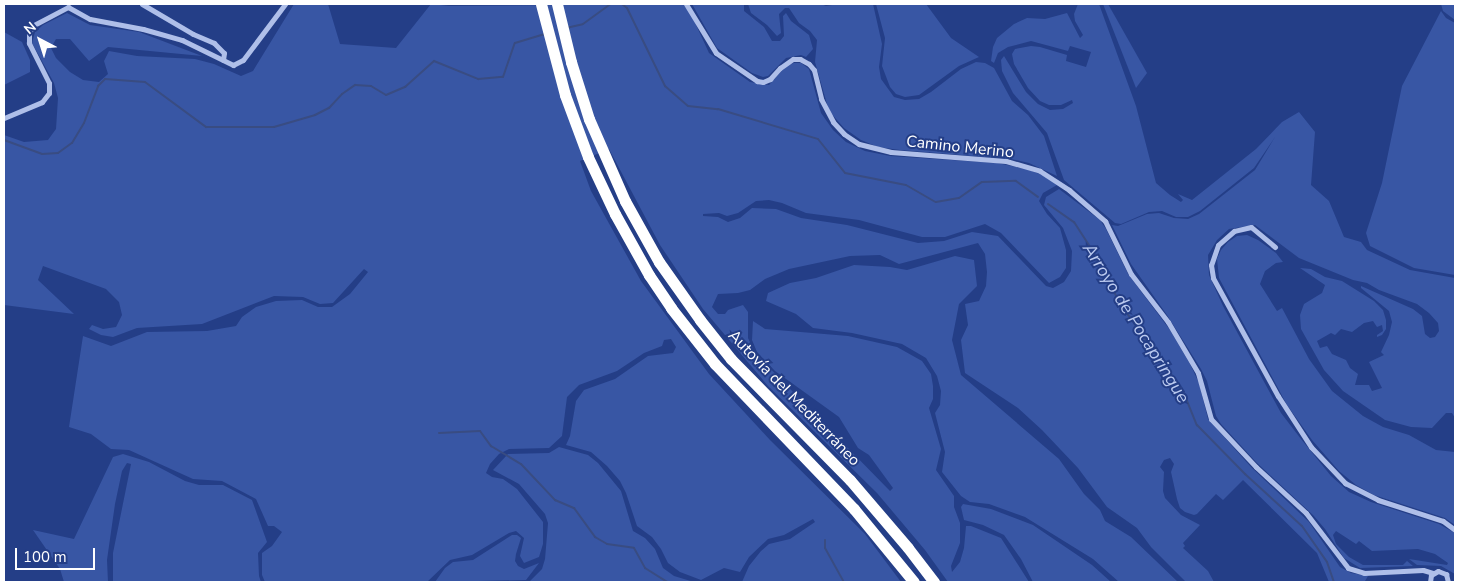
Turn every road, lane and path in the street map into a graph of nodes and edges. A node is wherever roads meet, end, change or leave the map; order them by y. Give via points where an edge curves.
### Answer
1 (142, 4) edge
2 (285, 4) edge
3 (541, 4) edge
4 (557, 4) edge
5 (686, 4) edge
6 (223, 60) junction
7 (4, 118) edge
8 (1275, 247) dead end
9 (1455, 530) edge
10 (1433, 573) junction
11 (914, 582) edge
12 (934, 582) edge
13 (1430, 582) edge
14 (1448, 582) edge

1 - 6 street via 214,43 224,53
2 - 6 street via 243,60 233,65
3 - 11 highway, Autovía del Mediterráneo via 562,88 588,157 649,275 690,333 753,406 854,509
4 - 12 highway, Autovía del Mediterráneo via 579,91 602,151 659,262 700,320 760,390 850,480
5 - 10 street, Camino Merino via 716,53 757,80 770,79 793,59 809,64 830,116 844,134 859,144 891,152 1006,161 1040,171 1069,190 1105,221 1131,274 1168,322 1198,373 1211,419 1306,513 1348,568 1364,573 1422,570
6 - 7 street via 182,40 90,19 68,7 32,26 29,34 29,43 49,83 49,93 42,102
8 - 9 street via 1251,227 1234,231 1218,245 1212,265 1213,278 1278,396 1312,447 1345,483 1378,500 1443,521
10 - 13 street
10 - 14 street via 1444,572

